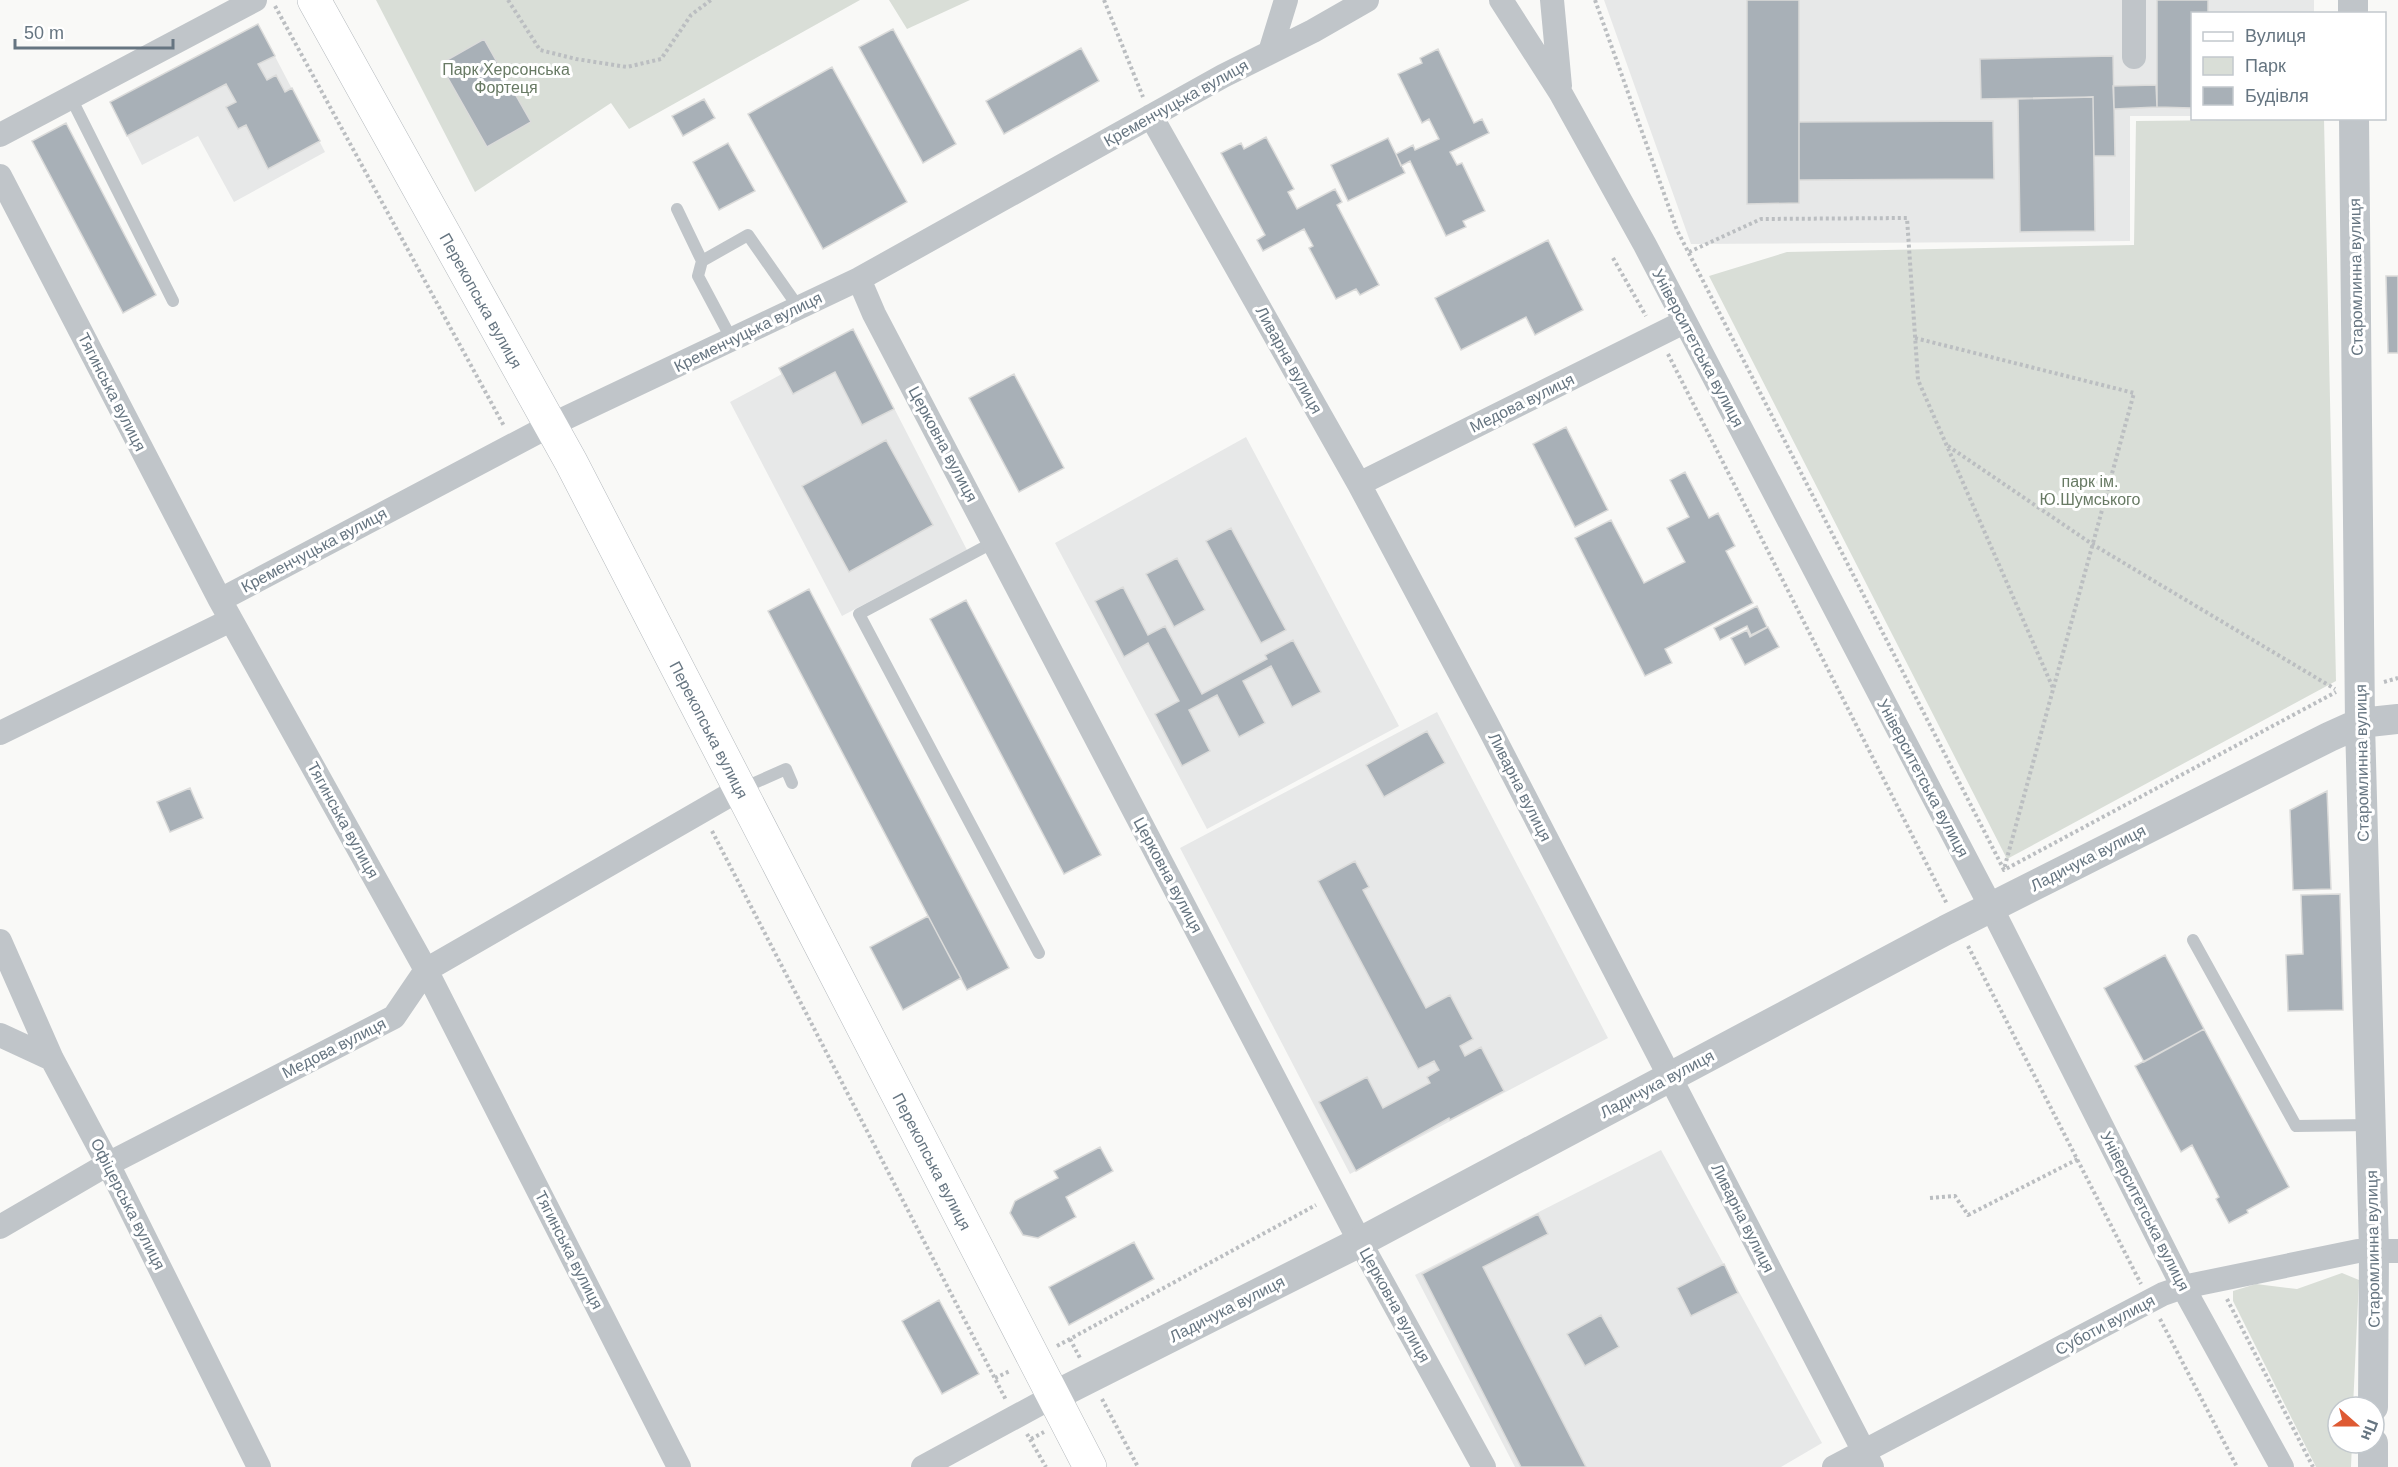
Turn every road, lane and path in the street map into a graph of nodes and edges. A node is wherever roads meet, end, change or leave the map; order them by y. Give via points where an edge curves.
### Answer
1 (255, 0) edge
2 (272, 0) edge
3 (314, 0) edge
4 (508, 0) edge
5 (711, 0) edge
6 (1104, 0) edge
7 (1286, 0) edge
8 (1367, 0) edge
9 (1501, 0) edge
10 (1552, 0) edge
11 (1595, 0) edge
12 (2134, 0) edge
13 (1270, 52) junction
14 (2134, 57) dead end
15 (1560, 92) junction
16 (71, 98) junction
17 (1151, 116) junction
18 (2354, 120) edge
19 (0, 135) edge
20 (0, 177) edge
21 (677, 209) dead end
22 (1689, 252) junction
23 (1612, 258) dead end
24 (702, 261) junction
25 (859, 279) junction
26 (173, 301) dead end
27 (799, 308) junction
28 (1684, 322) junction
29 (1658, 336) junction
30 (1915, 338) junction
31 (732, 340) junction
32 (551, 425) junction
33 (515, 446) junction
34 (1947, 446) junction
35 (1359, 484) junction
36 (994, 542) junction
37 (2092, 544) junction
38 (226, 610) junction
39 (2053, 689) junction
40 (2398, 719) edge
41 (2360, 723) junction
42 (0, 733) edge
43 (792, 783) dead end
44 (740, 789) junction
45 (702, 811) junction
46 (2004, 870) junction
47 (1991, 907) junction
48 (1951, 912) dead end
49 (1964, 937) dead end
50 (2193, 940) dead end
51 (0, 941) edge
52 (1039, 953) dead end
53 (426, 970) junction
54 (0, 1035) edge
55 (52, 1059) junction
56 (1670, 1077) junction
57 (2371, 1125) junction
58 (2078, 1159) junction
59 (108, 1164) junction
60 (1335, 1194) junction
61 (1930, 1198) dead end
62 (0, 1227) edge
63 (1360, 1242) junction
64 (2386, 1251) edge
65 (2220, 1279) junction
66 (2183, 1287) junction
67 (2150, 1301) junction
68 (1070, 1339) junction
69 (1033, 1360) junction
70 (1090, 1377) junction
71 (995, 1378) junction
72 (2374, 1395) edge
73 (1052, 1397) junction
74 (1015, 1418) junction
75 (1868, 1459) edge
76 (259, 1467) edge
77 (679, 1467) edge
78 (923, 1467) edge
79 (1046, 1467) edge
80 (1090, 1467) edge
81 (1138, 1467) edge
82 (1484, 1467) edge
83 (1833, 1467) edge
84 (2237, 1467) edge
85 (2282, 1467) edge
86 (2313, 1467) edge

1 - 16 street
2 - 33 path
3 - 32 main road, Перекопська вулиця
4 - 5 path via 540,50 627,67 661,59 692,15
6 - 17 path
7 - 13 street
8 - 13 street, Кременчуцька вулиця
9 - 15 street, Університетська вулиця
10 - 15 street, Університетська вулиця
11 - 22 path via 1677,230
12 - 14 street
13 - 17 street, Кременчуцька вулиця
15 - 28 street, Університетська вулиця
16 - 19 street
16 - 26 lane
17 - 25 street, Кременчуцька вулиця
17 - 35 street, Ливарна вулиця
18 - 41 street, Старомлинна вулиця
20 - 38 street, Тягинська вулиця
21 - 24 lane
22 - 30 path via 1761,219 1907,218
22 - 46 path
23 - 29 path
24 - 27 lane via 748,235
24 - 31 lane via 698,276
25 - 27 street, Кременчуцька вулиця
25 - 36 street, Церковна вулиця
27 - 31 street, Кременчуцька вулиця
28 - 29 street, Медова вулиця
28 - 47 street, Університетська вулиця
29 - 35 street, Медова вулиця
29 - 48 path
30 - 34 path via 1918,381
30 - 37 path via 2134,393
31 - 32 street, Кременчуцька вулиця
32 - 33 street, Кременчуцька вулиця
32 - 44 main road, Перекопська вулиця
33 - 38 street, Кременчуцька вулиця
34 - 37 path
34 - 39 path
35 - 56 street, Ливарна вулиця
36 - 52 lane via 859,614
36 - 60 street, Церковна вулиця
37 - 39 path
37 - 46 path via 2338,691
38 - 42 street, Кременчуцька вулиця
38 - 53 street, Тягинська вулиця
39 - 46 path
40 - 41 street, Ладичука вулиця
41 - 47 street, Ладичука вулиця
41 - 57 street, Старомлинна вулиця
43 - 44 lane via 786,769
44 - 45 street, Медова вулиця
44 - 69 main road, Перекопська вулиця
45 - 53 street, Медова вулиця
45 - 71 path
47 - 56 street, Ладичука вулиця
47 - 66 street, Університетська вулиця
49 - 58 path
50 - 57 lane via 2296,1126
51 - 55 street, Офіцерська вулиця
53 - 59 street, Медова вулиця via 394,1017
53 - 77 street, Тягинська вулиця
54 - 55 street
55 - 59 street, Офіцерська вулиця
56 - 63 street, Ладичука вулиця
56 - 75 street, Ливарна вулиця
57 - 64 street, Старомлинна вулиця
58 - 61 path via 1968,1215 1955,1196
58 - 67 path
59 - 62 street, Медова вулиця
59 - 76 street, Офіцерська вулиця
60 - 63 street, Церковна вулиця
60 - 68 path
63 - 70 street, Ладичука вулиця
63 - 82 street, Церковна вулиця
64 - 65 street, Суботи вулиця via 2358,1251
64 - 72 street, Старомлинна вулиця
65 - 66 street, Суботи вулиця
65 - 86 path via 2226,1298
66 - 67 street, Суботи вулиця
66 - 85 street, Університетська вулиця
67 - 75 street, Суботи вулиця
67 - 84 path
68 - 69 path
68 - 70 path
69 - 71 path
69 - 73 main road, Перекопська вулиця
70 - 73 street, Ладичука вулиця
70 - 81 path
71 - 74 path
73 - 74 street, Ладичука вулиця
73 - 80 main road, Перекопська вулиця
74 - 78 street, Ладичука вулиця
74 - 79 path
75 - 83 street, Суботи вулиця

